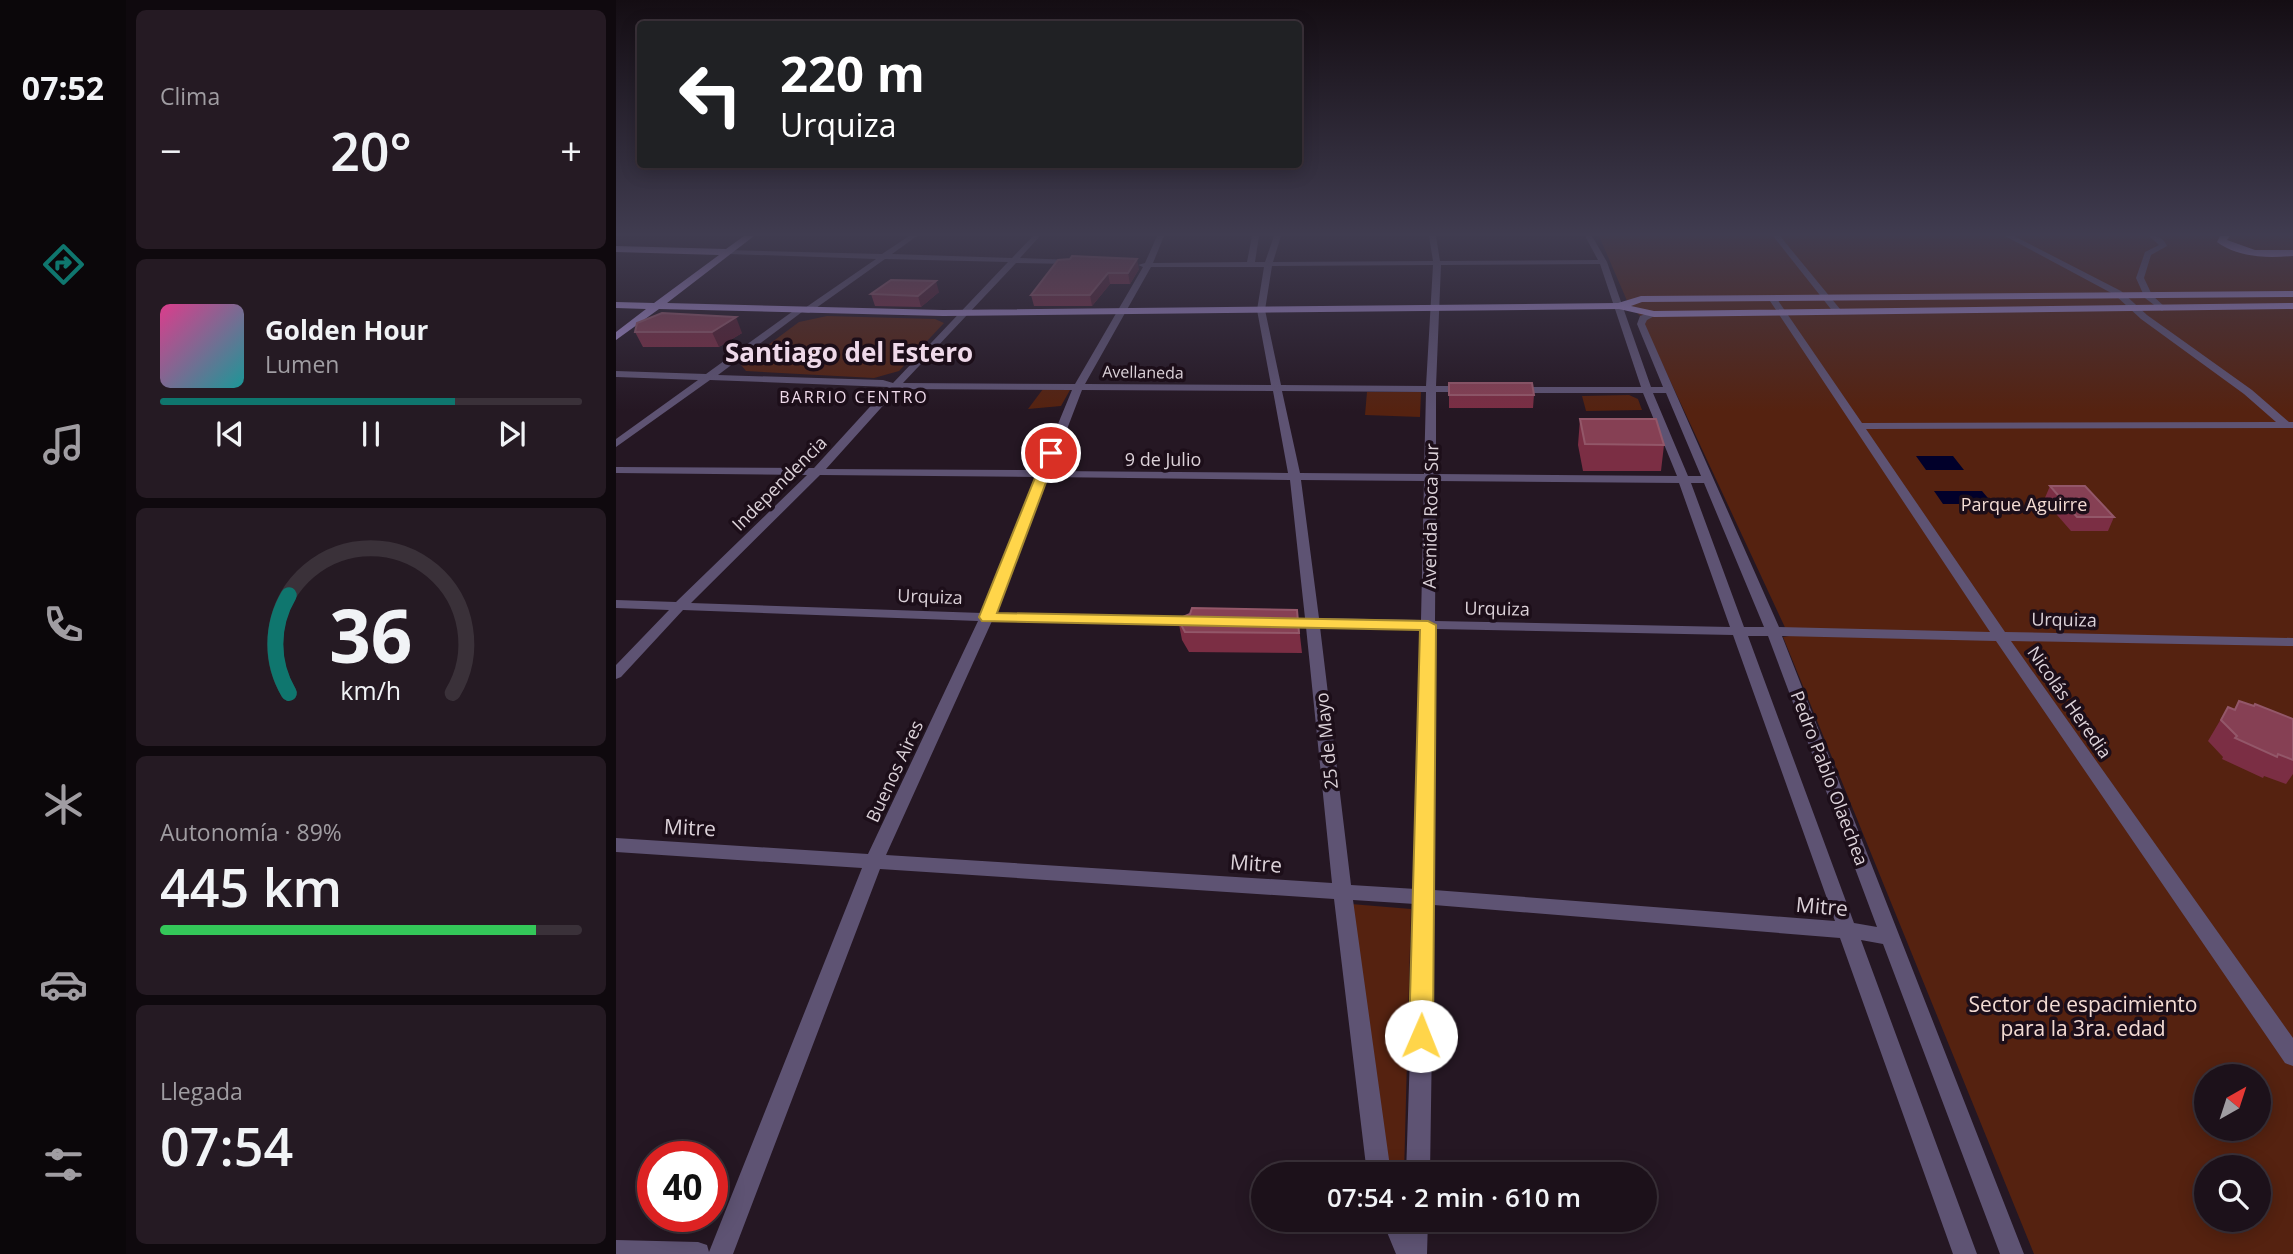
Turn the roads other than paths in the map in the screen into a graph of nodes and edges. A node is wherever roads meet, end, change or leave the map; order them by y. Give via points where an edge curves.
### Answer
1 (656, 295) edge
2 (671, 295) edge
3 (827, 295) edge
4 (981, 295) edge
5 (1130, 295) edge
6 (1263, 295) edge
7 (1436, 295) edge
8 (1615, 295) edge
9 (1824, 295) edge
10 (2118, 295) edge
11 (2220, 295) edge
12 (2121, 296) junction
13 (2148, 296) junction
14 (1827, 298) junction
15 (616, 305) edge
16 (1776, 305) junction
17 (641, 306) junction
18 (655, 306) junction
19 (1619, 306) junction
20 (2293, 306) edge
21 (1436, 308) junction
22 (2162, 308) junction
23 (2135, 309) junction
24 (1261, 310) junction
25 (803, 311) junction
26 (1838, 311) junction
27 (834, 312) junction
28 (1120, 312) junction
29 (964, 313) junction
30 (1654, 314) junction
31 (616, 325) edge
32 (779, 326) junction
33 (616, 337) edge
34 (616, 374) edge
35 (710, 376) junction
36 (895, 386) junction
37 (1078, 387) junction
38 (1431, 389) junction
39 (1276, 390) junction
40 (1485, 390) edge
41 (1499, 390) edge
42 (1671, 390) junction
43 (1647, 391) junction
44 (1860, 426) junction
45 (2291, 427) edge
46 (616, 444) edge
47 (616, 470) edge
48 (817, 472) junction
49 (1042, 475) junction
50 (1295, 477) junction
51 (1431, 478) junction
52 (1684, 480) junction
53 (1709, 480) junction
54 (616, 604) edge
55 (680, 606) junction
56 (987, 617) junction
57 (1205, 621) edge
58 (1273, 622) edge
59 (1313, 623) junction
60 (1428, 625) junction
61 (1737, 632) junction
62 (1774, 633) junction
63 (2001, 637) junction
64 (2293, 642) edge
65 (616, 674) edge
66 (616, 845) edge
67 (874, 861) junction
68 (1342, 891) junction
69 (1425, 897) junction
70 (1846, 930) junction
71 (1892, 937) junction
72 (2293, 1056) edge
73 (1377, 1162) edge
74 (1418, 1162) edge
75 (1399, 1232) edge
76 (1416, 1232) edge
77 (616, 1252) edge
78 (698, 1254) edge
79 (721, 1254) edge
80 (1409, 1254) edge
81 (1415, 1254) edge
82 (1965, 1254) edge
83 (2012, 1254) edge

1 - 17 main road
2 - 18 main road
3 - 25 street
4 - 29 street, Independencia
5 - 28 street, Buenos Aires
6 - 24 street, 25 de Mayo
7 - 21 street, Avenida Roca Sur
8 - 19 street, Pedro Pablo Olaechea
9 - 14 street
10 - 12 street
11 - 13 main road
12 - 13 main road
12 - 14 main road
12 - 23 street
13 - 22 street
14 - 16 main road
14 - 26 street
15 - 17 main road
16 - 19 main road via 1641,299
16 - 26 main road
16 - 30 main road
16 - 44 street, Nicolás Heredia
17 - 18 main road
17 - 31 main road
18 - 25 main road
18 - 33 main road
19 - 21 main road
19 - 30 main road
19 - 43 street, Pedro Pablo Olaechea
20 - 22 main road
21 - 24 main road
21 - 38 street, Avenida Roca Sur
22 - 23 main road
23 - 26 main road
23 - 45 street
24 - 28 main road
24 - 39 street, 25 de Mayo
25 - 27 main road
25 - 32 street
27 - 29 main road
27 - 32 street
28 - 29 main road
28 - 37 street, Buenos Aires
29 - 36 street, Independencia
30 - 42 street, Pedro Pablo Olaechea via 1641,324
32 - 35 street
34 - 35 street, Avellaneda
35 - 36 street, Avellaneda
35 - 46 street
36 - 37 street, Avellaneda
36 - 48 street, Independencia
37 - 39 street, Avellaneda
37 - 49 street, Buenos Aires
38 - 39 street, Avellaneda
38 - 40 street, Avellaneda
38 - 51 street, Avenida Roca Sur
39 - 50 street, 25 de Mayo
41 - 43 street
42 - 43 street
42 - 53 street, Pedro Pablo Olaechea
43 - 52 street, Pedro Pablo Olaechea
44 - 45 street
44 - 63 street, Nicolás Heredia
47 - 48 street, 9 de Julio
48 - 49 street, 9 de Julio
48 - 55 street, Independencia
49 - 50 street, 9 de Julio
49 - 56 street, Buenos Aires
50 - 51 street, 9 de Julio
50 - 59 street, 25 de Mayo
51 - 52 street, 9 de Julio
51 - 60 street, Avenida Roca Sur
52 - 53 street, 9 de Julio
52 - 61 street, Pedro Pablo Olaechea
53 - 62 street, Pedro Pablo Olaechea
54 - 55 street, Urquiza
55 - 56 street, Urquiza
55 - 65 street, Independencia
56 - 57 street, Urquiza
56 - 67 street, Buenos Aires
58 - 59 street, Urquiza
59 - 60 street, Urquiza
59 - 68 street, 25 de Mayo
60 - 61 street, Urquiza
60 - 69 street, Avenida Roca Sur
61 - 62 street, Urquiza
61 - 70 street, Pedro Pablo Olaechea
62 - 63 street, Urquiza
62 - 71 street, Pedro Pablo Olaechea
63 - 64 street, Urquiza
63 - 72 street, Nicolás Heredia
66 - 67 street, Mitre
67 - 68 street, Mitre
67 - 79 street, Buenos Aires
68 - 69 street, Mitre
68 - 73 street, 25 de Mayo
69 - 70 street, Mitre
69 - 74 street, Avenida Roca Sur
70 - 71 street, Mitre
70 - 82 street, Pedro Pablo Olaechea
71 - 83 street, Pedro Pablo Olaechea
75 - 80 street
76 - 81 street
77 - 78 street

